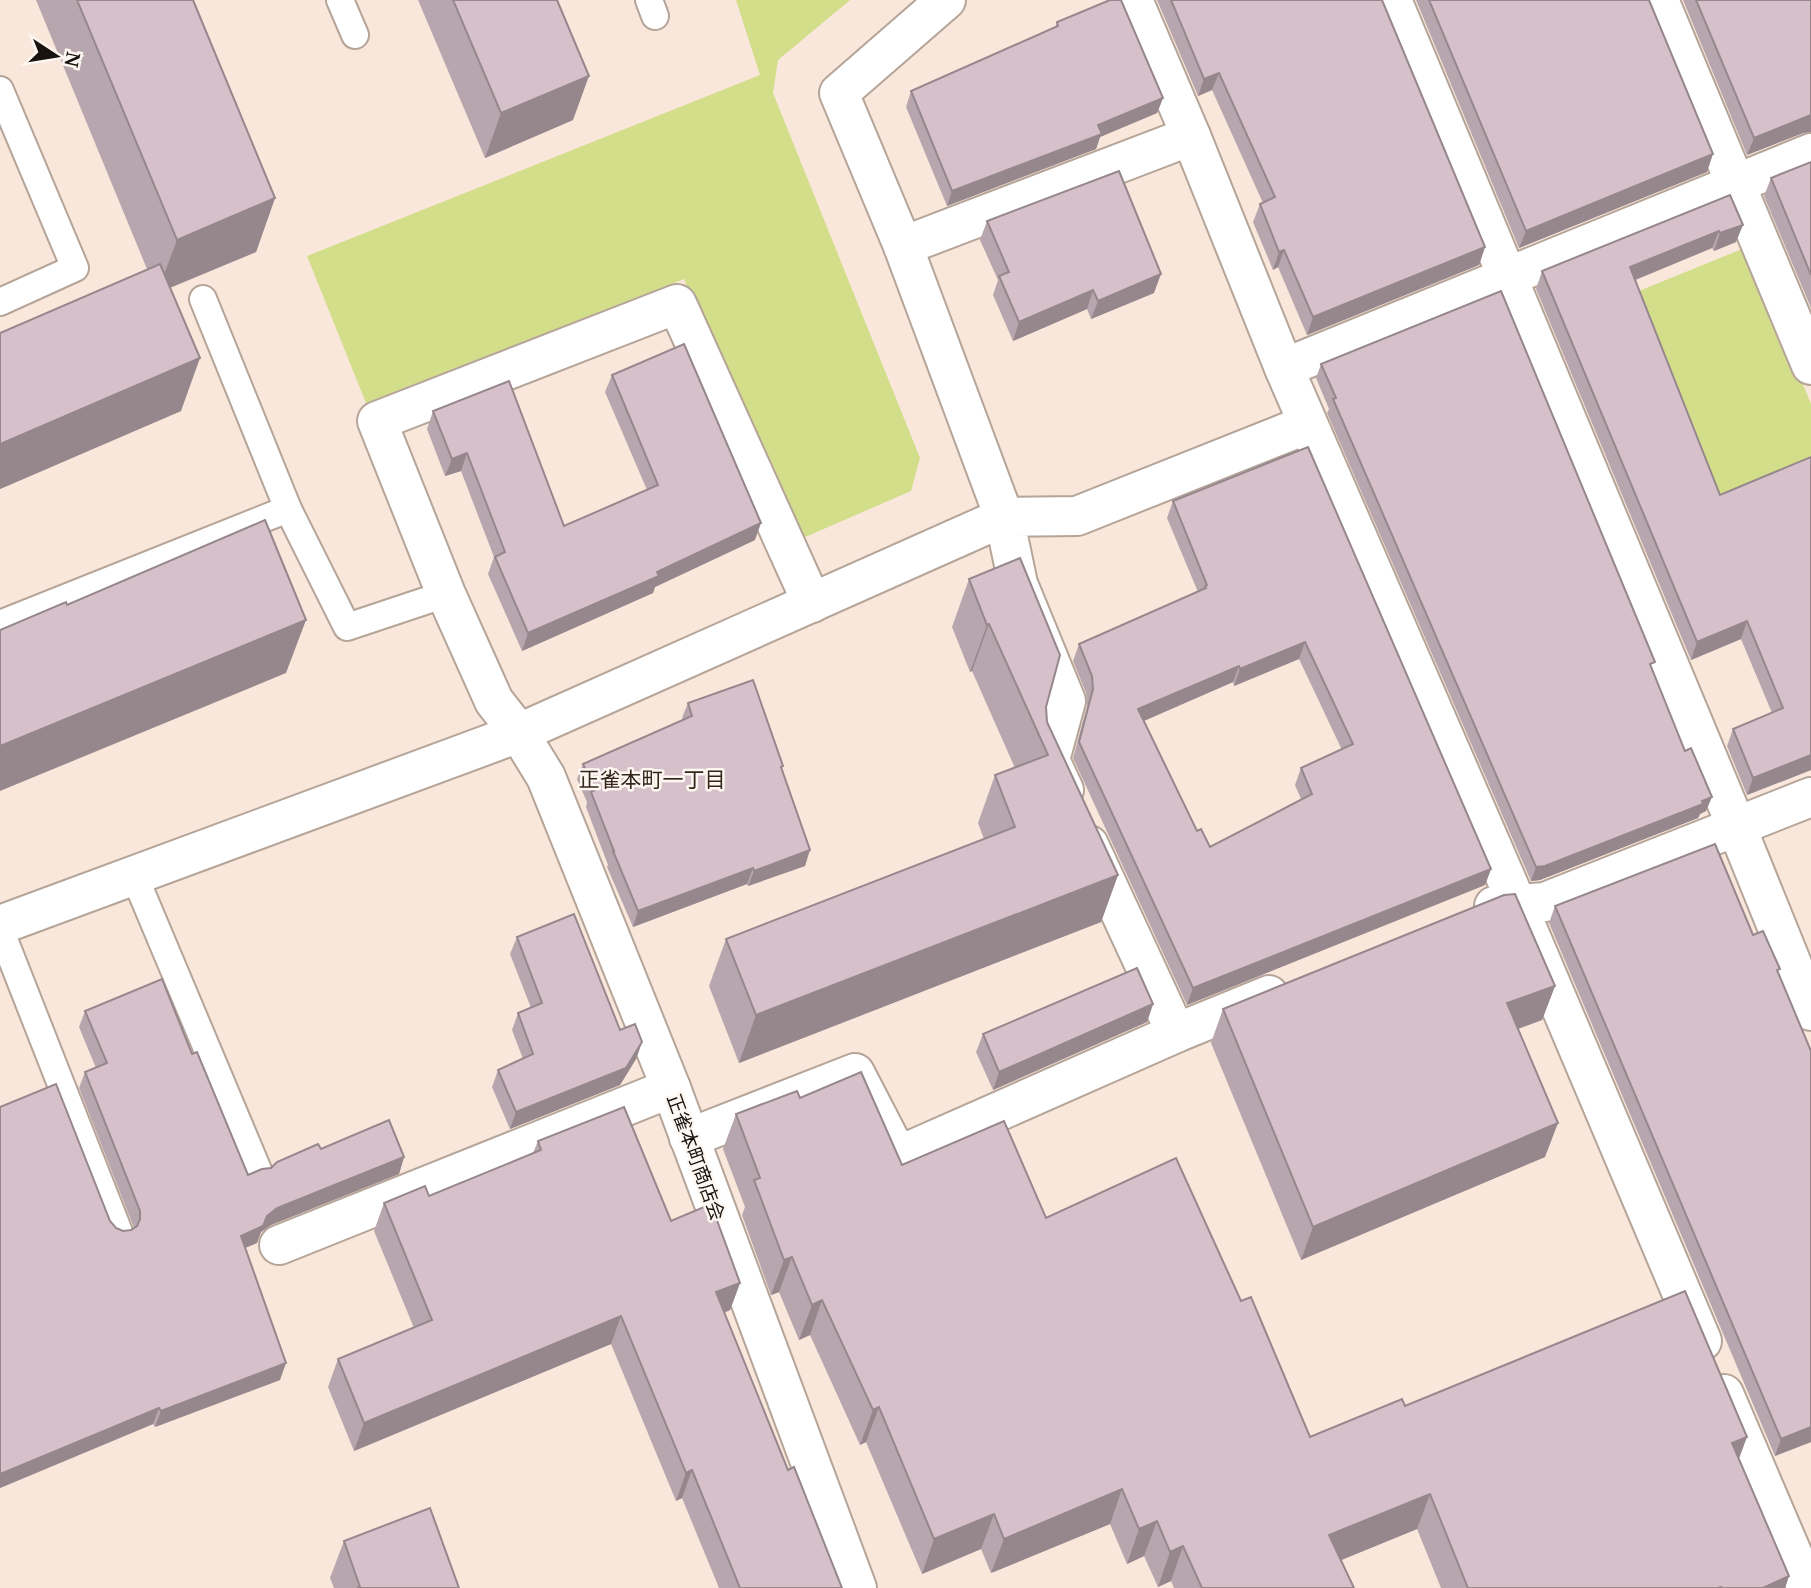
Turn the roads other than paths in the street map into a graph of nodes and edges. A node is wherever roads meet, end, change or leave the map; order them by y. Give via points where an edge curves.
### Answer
1 (340, 0) edge
2 (946, 0) edge
3 (1133, 0) edge
4 (1392, 0) edge
5 (1659, 0) edge
6 (355, 35) dead end
7 (0, 90) edge
8 (1191, 136) junction
9 (1811, 153) edge
10 (1737, 185) junction
11 (903, 246) junction
12 (1507, 278) junction
13 (203, 299) edge
14 (0, 302) edge
15 (1811, 365) edge
16 (1284, 368) junction
17 (1308, 424) junction
18 (288, 509) junction
19 (1004, 517) junction
20 (446, 594) junction
21 (812, 603) junction
22 (0, 624) edge
23 (519, 733) junction
24 (1811, 797) edge
25 (1737, 828) junction
26 (134, 875) junction
27 (1517, 904) junction
28 (1461, 917) edge
29 (0, 927) edge
30 (1306, 980) edge
31 (1811, 1011) edge
32 (1176, 1033) junction
33 (671, 1088) junction
34 (689, 1138) junction
35 (258, 1170) edge
36 (119, 1232) edge
37 (279, 1245) dead end
38 (857, 1588) edge
39 (1807, 1588) edge

1 - 6 lane
2 - 11 street via 839,93
3 - 8 street
4 - 12 street
5 - 10 street
7 - 14 lane via 75,268
8 - 11 street
8 - 16 street
9 - 10 street
10 - 12 street
10 - 15 street
11 - 19 street
12 - 16 street
12 - 25 street
13 - 18 lane
16 - 17 street
17 - 19 street via 1077,516
17 - 27 street
18 - 20 lane via 347,627
18 - 22 lane
19 - 21 street
19 - 32 street via 1018,584 1066,701 1051,760
20 - 21 street, 正雀本町商店会 via 377,421 677,304
20 - 23 street, 正雀本町商店会 via 494,701
21 - 23 street
23 - 26 street
23 - 33 street, 正雀本町商店会 via 546,777
24 - 25 street
25 - 27 street via 1545,902
25 - 31 street
26 - 29 street
26 - 35 lane
27 - 28 street via 1487,907
27 - 39 street
29 - 36 lane
30 - 32 street
32 - 34 street via 898,1156 855,1073
33 - 34 street, 正雀本町商店会
33 - 37 street
34 - 38 street, 正雀本町商店会

